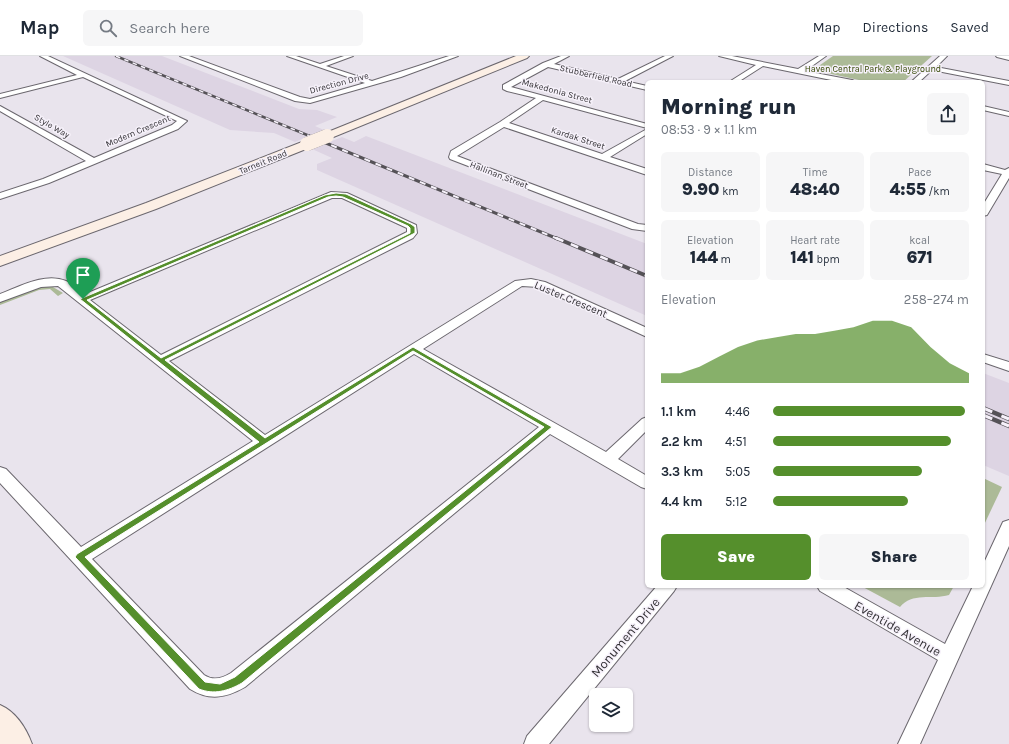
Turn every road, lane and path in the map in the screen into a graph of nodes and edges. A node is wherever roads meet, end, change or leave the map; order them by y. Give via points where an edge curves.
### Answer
1 (43, 56) edge
2 (183, 56) edge
3 (290, 56) edge
4 (350, 56) edge
5 (455, 56) edge
6 (566, 56) edge
7 (670, 56) edge
8 (722, 56) edge
9 (822, 56) edge
10 (944, 56) edge
11 (999, 56) edge
12 (523, 57) edge
13 (1009, 58) edge
14 (545, 64) junction
15 (762, 64) junction
16 (320, 66) junction
17 (930, 68) junction
18 (800, 72) junction
19 (84, 75) junction
20 (735, 80) edge
21 (838, 80) edge
22 (917, 80) edge
23 (619, 82) junction
24 (1009, 83) edge
25 (373, 84) junction
26 (645, 88) edge
27 (0, 96) edge
28 (542, 98) junction
29 (0, 108) edge
30 (985, 108) edge
31 (1009, 114) edge
32 (503, 124) junction
33 (645, 125) edge
34 (645, 132) edge
35 (604, 157) junction
36 (93, 161) junction
37 (985, 167) edge
38 (645, 171) edge
39 (1008, 172) edge
40 (0, 196) edge
41 (985, 210) edge
42 (645, 228) edge
43 (0, 261) edge
44 (0, 298) edge
45 (83, 299) junction
46 (645, 332) edge
47 (413, 348) junction
48 (985, 359) edge
49 (160, 360) junction
50 (1009, 367) edge
51 (645, 424) edge
52 (549, 427) junction
53 (264, 442) junction
54 (607, 460) junction
55 (0, 473) edge
56 (645, 482) edge
57 (1009, 527) edge
58 (80, 557) junction
59 (985, 581) edge
60 (666, 588) edge
61 (829, 588) edge
62 (982, 588) edge
63 (950, 657) junction
64 (0, 720) edge
65 (17, 744) edge
66 (535, 744) edge
67 (909, 744) edge

1 - 19 street, Modern Crescent
2 - 25 street, Direction Drive via 304,101
3 - 16 street
4 - 16 street
5 - 25 street, Direction Drive
6 - 14 street, Makedonia Street
7 - 23 street
8 - 15 street
9 - 18 street
10 - 17 street
11 - 13 street
12 - 43 street, Tarneit Road, bridge via 151,206
14 - 23 street, Stubberfield Road
14 - 28 street, Makedonia Street via 506,87
15 - 18 street
15 - 20 street
16 - 25 street
17 - 22 street
17 - 24 street
18 - 21 street
19 - 27 street
19 - 36 street, Modern Crescent via 183,121 175,127
23 - 26 street, Stubberfield Road
28 - 32 street, Hallinan Street
28 - 33 street, Makedonia Street
29 - 36 street, Style Way
30 - 31 street
32 - 35 street, Kardak Street
32 - 42 street, Hallinan Street via 454,153 453,157 636,227
34 - 35 street
35 - 38 street, Kardak Street
36 - 40 street, Modern Crescent
37 - 39 street
39 - 41 street
44 - 45 street via 48,281 56,281
45 - 49 street
45 - 49 street via 330,195 344,195 412,227 409,236
46 - 47 street, Luster Crescent via 541,284 526,282 516,284
47 - 52 street
47 - 53 street, Luster Crescent
48 - 50 street
49 - 53 street
51 - 54 street
52 - 54 street
52 - 58 street via 229,686 202,686 197,682
53 - 58 street, Luster Crescent
54 - 56 street
55 - 58 street
57 - 59 street
60 - 66 street, Monument Drive
61 - 63 street, Eventide Avenue
62 - 63 street
63 - 67 street
64 - 65 street

